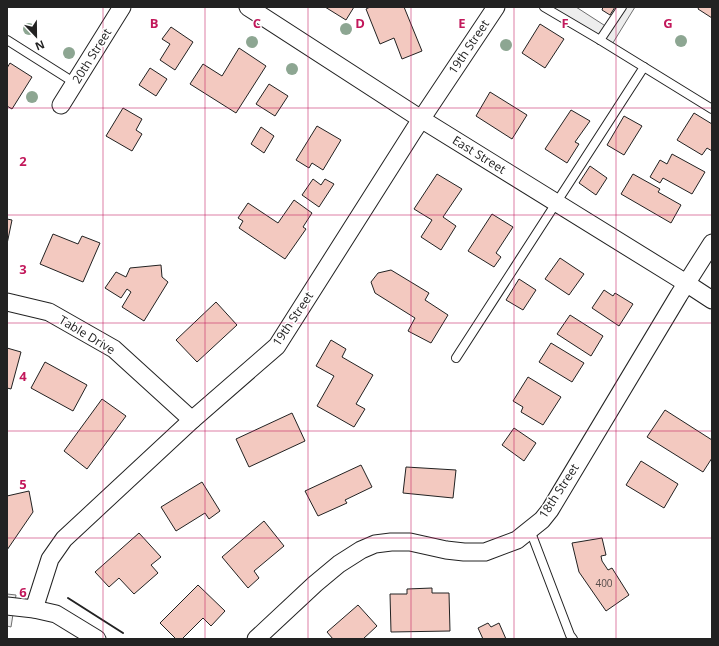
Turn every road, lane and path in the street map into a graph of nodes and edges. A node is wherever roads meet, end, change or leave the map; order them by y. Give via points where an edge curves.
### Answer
1 (122, 7) edge
2 (248, 7) edge
3 (496, 7) edge
4 (544, 7) edge
5 (622, 7) edge
6 (7, 40) edge
7 (600, 40) junction
8 (644, 67) junction
9 (75, 83) junction
10 (61, 104) dead end
11 (712, 110) edge
12 (421, 119) junction
13 (556, 202) junction
14 (712, 243) edge
15 (686, 283) junction
16 (712, 300) edge
17 (7, 302) edge
18 (456, 358) dead end
19 (192, 420) junction
20 (530, 530) junction
21 (7, 606) edge
22 (34, 609) junction
23 (97, 639) edge
24 (256, 639) edge
25 (573, 639) edge

1 - 9 street, 20th Street
2 - 12 street, East Street
3 - 12 street, 19th Street
4 - 7 lane
5 - 7 lane
6 - 9 lane
7 - 8 lane
8 - 11 lane
8 - 13 lane
9 - 10 street, 20th Street
12 - 13 street, East Street
12 - 19 street, 19th Street via 276,346
13 - 15 street, East Street
13 - 18 lane
14 - 15 street, 18th Street
15 - 16 street, East Street
15 - 20 street, 18th Street via 550,510
17 - 19 street, Table Drive via 49,312 114,349
19 - 22 street, 19th Street via 64,539 50,559
20 - 24 street, 18th Street via 517,540 484,552 446,550 410,542 375,544 360,550 339,564
20 - 25 lane
21 - 22 street
22 - 23 street via 56,614

